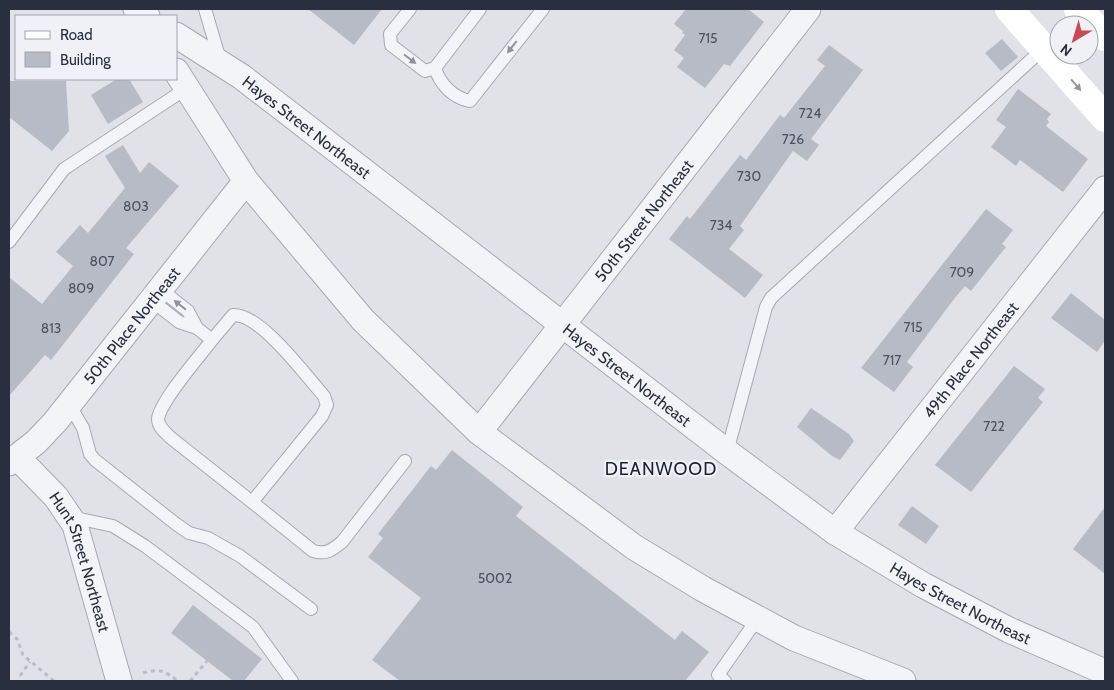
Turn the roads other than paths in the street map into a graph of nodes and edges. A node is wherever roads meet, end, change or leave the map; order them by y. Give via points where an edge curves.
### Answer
1 (205, 9) edge
2 (410, 9) edge
3 (480, 9) edge
4 (542, 9) edge
5 (808, 9) edge
6 (1009, 9) edge
7 (1078, 9) edge
8 (178, 36) edge
9 (1105, 37) edge
10 (1044, 48) junction
11 (221, 62) junction
12 (435, 68) junction
13 (182, 80) edge
14 (1105, 118) edge
15 (246, 181) junction
16 (1105, 189) edge
17 (9, 242) edge
18 (155, 294) junction
19 (563, 324) junction
20 (212, 340) junction
21 (68, 404) junction
22 (479, 432) junction
23 (727, 452) junction
24 (13, 460) edge
25 (405, 461) dead end
26 (252, 502) junction
27 (71, 517) junction
28 (835, 532) junction
29 (311, 609) dead end
30 (758, 618) junction
31 (1105, 672) edge
32 (119, 681) edge
33 (292, 681) edge
34 (725, 681) edge
35 (903, 681) edge

1 - 11 lane
2 -> 12 lane via 390,34 391,45 425,71
3 - 12 lane
4 -> 12 lane via 470,101 461,99 439,81
5 - 19 street, 50th Street Northeast
6 - 10 main road
7 - 9 main road
8 - 11 street, Hayes Street Northeast
10 -> 14 main road
10 - 23 lane via 771,298
11 - 19 street, Hayes Street Northeast
13 - 15 street
13 - 17 lane via 64,169
15 - 18 street, 50th Place Northeast
15 - 22 street via 363,320
16 - 28 street, 49th Place Northeast
18 - 20 lane via 188,311 197,328
18 - 21 street, 50th Place Northeast
19 - 22 street, 50th Street Northeast
19 - 23 street, Hayes Street Northeast
20 - 26 lane via 165,403 158,420 160,428 171,438
20 - 26 lane via 233,315 261,326 324,396 327,405 322,416
21 - 24 street, 50th Place Northeast via 46,432
21 - 29 lane via 83,428 90,454 95,460 176,524 240,556
22 - 30 street via 634,548
23 - 28 street, Hayes Street Northeast
24 - 27 street, Hunt Street Northeast via 56,497
25 - 26 lane via 342,542 322,554 313,551
27 - 32 street, Hunt Street Northeast
27 - 33 lane via 112,526 146,546 253,627
28 - 31 street, Hayes Street Northeast via 923,585 1009,630
30 - 34 lane via 718,675
30 - 35 street via 794,638

